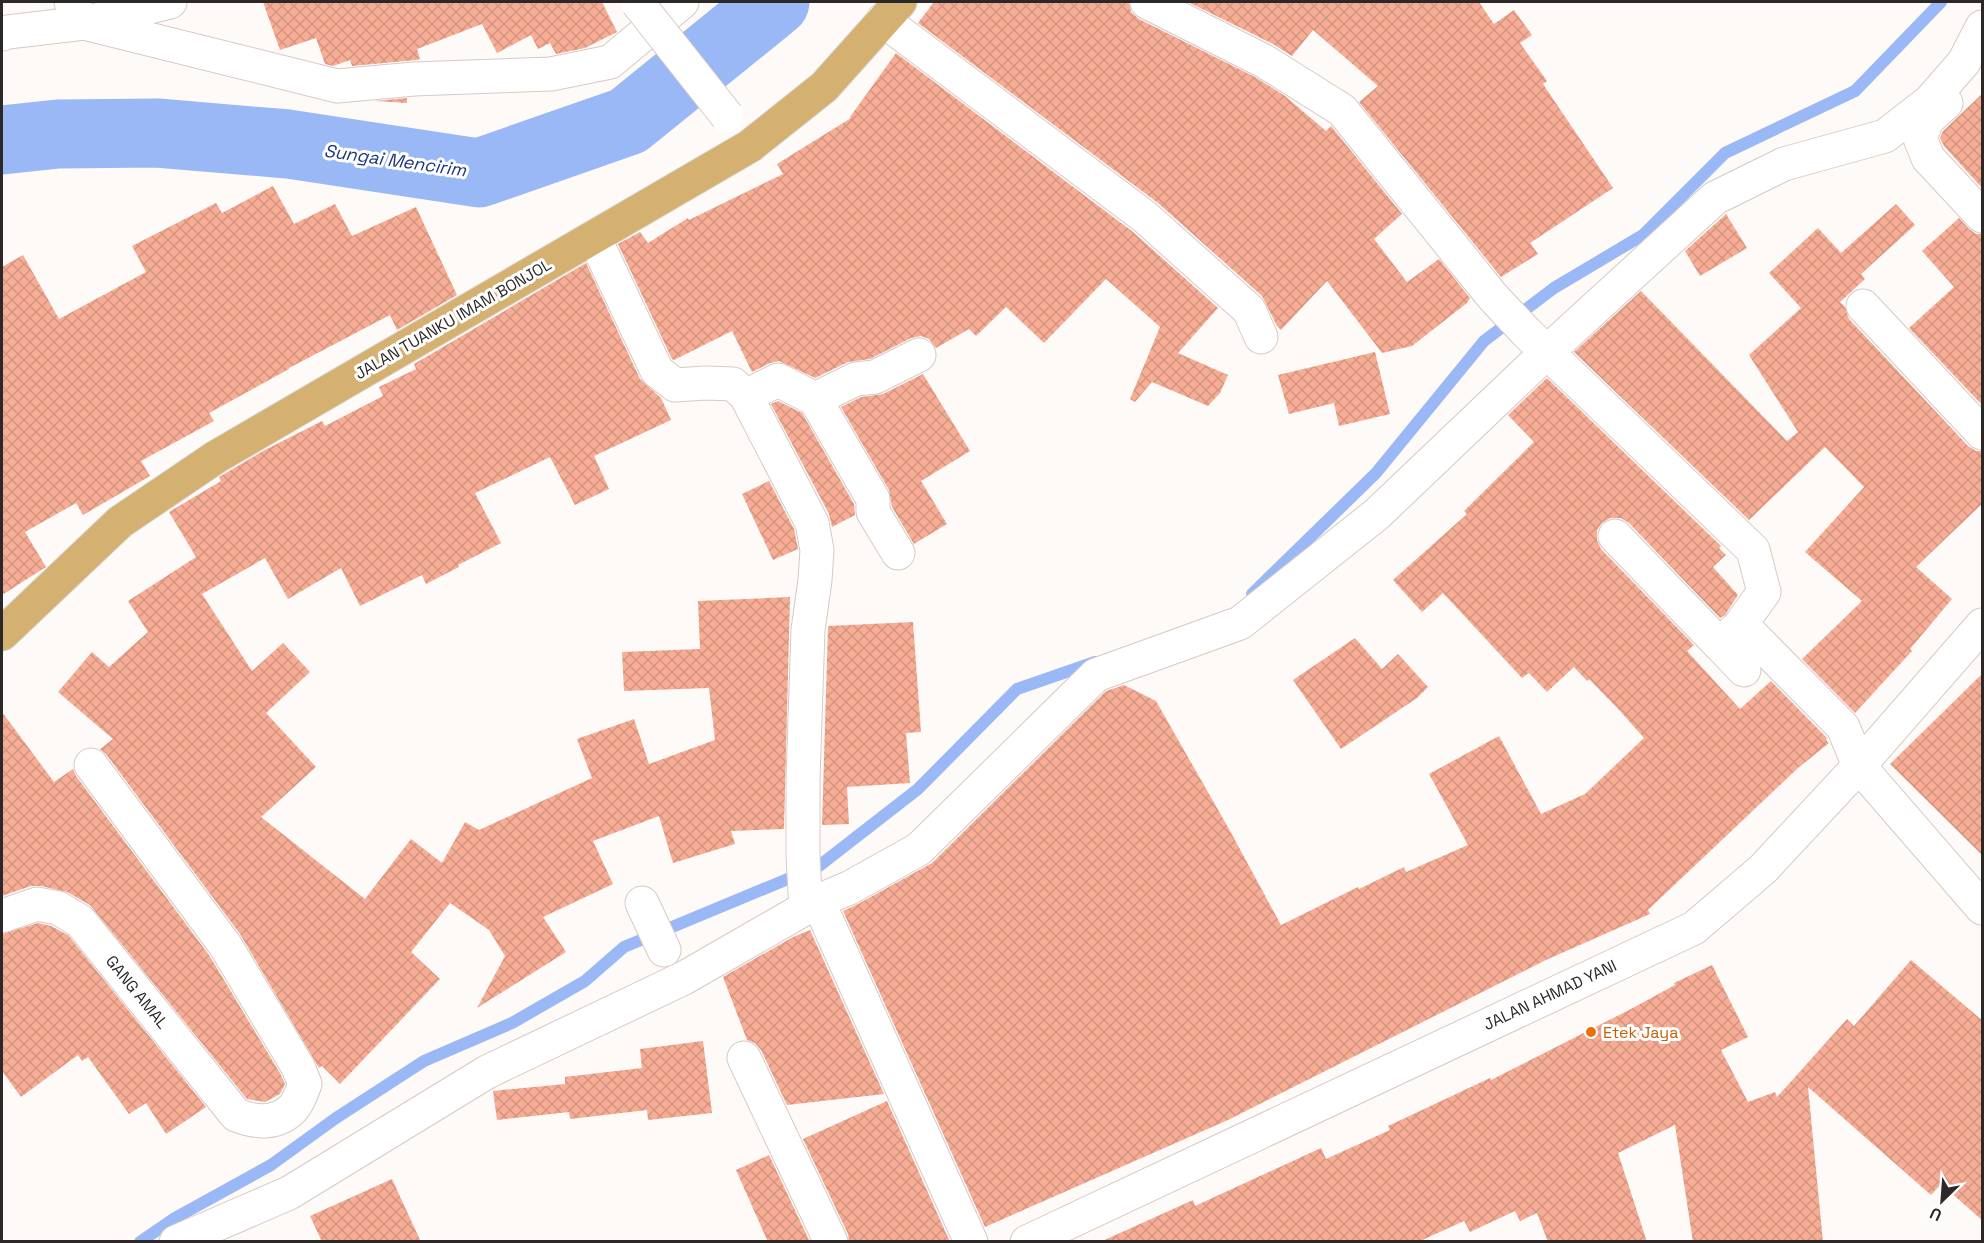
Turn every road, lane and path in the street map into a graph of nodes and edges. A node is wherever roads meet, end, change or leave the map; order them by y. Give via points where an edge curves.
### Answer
1 (170, 2) edge
2 (636, 2) edge
3 (682, 2) edge
4 (1147, 2) edge
5 (891, 11) edge
6 (77, 12) edge
7 (1983, 27) edge
8 (2, 34) edge
9 (1983, 69) edge
10 (750, 146) junction
11 (1983, 216) edge
12 (594, 237) junction
13 (1863, 306) dead end
14 (1261, 337) dead end
15 (1537, 342) junction
16 (919, 355) dead end
17 (746, 396) junction
18 (815, 399) junction
19 (1983, 433) edge
20 (1615, 536) dead end
21 (898, 552) dead end
22 (1983, 625) edge
23 (2, 634) edge
24 (1730, 635) junction
25 (1744, 670) dead end
26 (91, 765) dead end
27 (1859, 766) junction
28 (812, 898) junction
29 (642, 903) dead end
30 (1983, 908) edge
31 (2, 916) edge
32 (664, 950) dead end
33 (744, 1058) dead end
34 (176, 1242) edge
35 (831, 1242) edge
36 (971, 1242) edge
37 (1027, 1242) edge

1 - 6 street
2 - 10 street, bridge
3 - 6 street via 610,62 551,74 337,86
4 - 15 street via 1264,61 1342,110 1492,297
5 - 10 main road, JALAN TUANKU IMAM BONJOL via 824,87
5 - 14 street via 1145,217 1249,310
6 - 8 street
7 - 15 street via 1964,62 1930,101 1885,136 1784,164 1715,198
9 - 11 street via 1927,120 1920,138 1928,158
10 - 12 main road, JALAN TUANKU IMAM BONJOL
12 - 17 street via 657,371 675,385 733,384
12 - 23 main road, JALAN TUANKU IMAM BONJOL via 216,457 120,522
13 - 19 street
15 - 24 street via 1753,550 1764,592
15 - 28 street via 1377,514 1240,623 1096,675 919,849 849,888
16 - 18 street via 875,377 856,379
17 - 18 street via 778,380
17 - 28 street via 812,523 817,549 808,630 803,779 803,855
18 - 21 street via 873,498 873,512
20 - 24 street
22 - 27 street, JALAN AHMAD YANI
24 - 25 street
24 - 27 street via 1843,727
26 - 31 street, GANG AMAL via 225,945 298,1067 305,1084 295,1106 275,1120 252,1122 236,1115 80,921 58,908 37,904
27 - 30 street
27 - 37 street, JALAN AHMAD YANI via 1763,869 1694,928
28 - 34 street via 684,978 487,1072 289,1193
28 - 36 street
29 - 32 street
33 - 35 street

